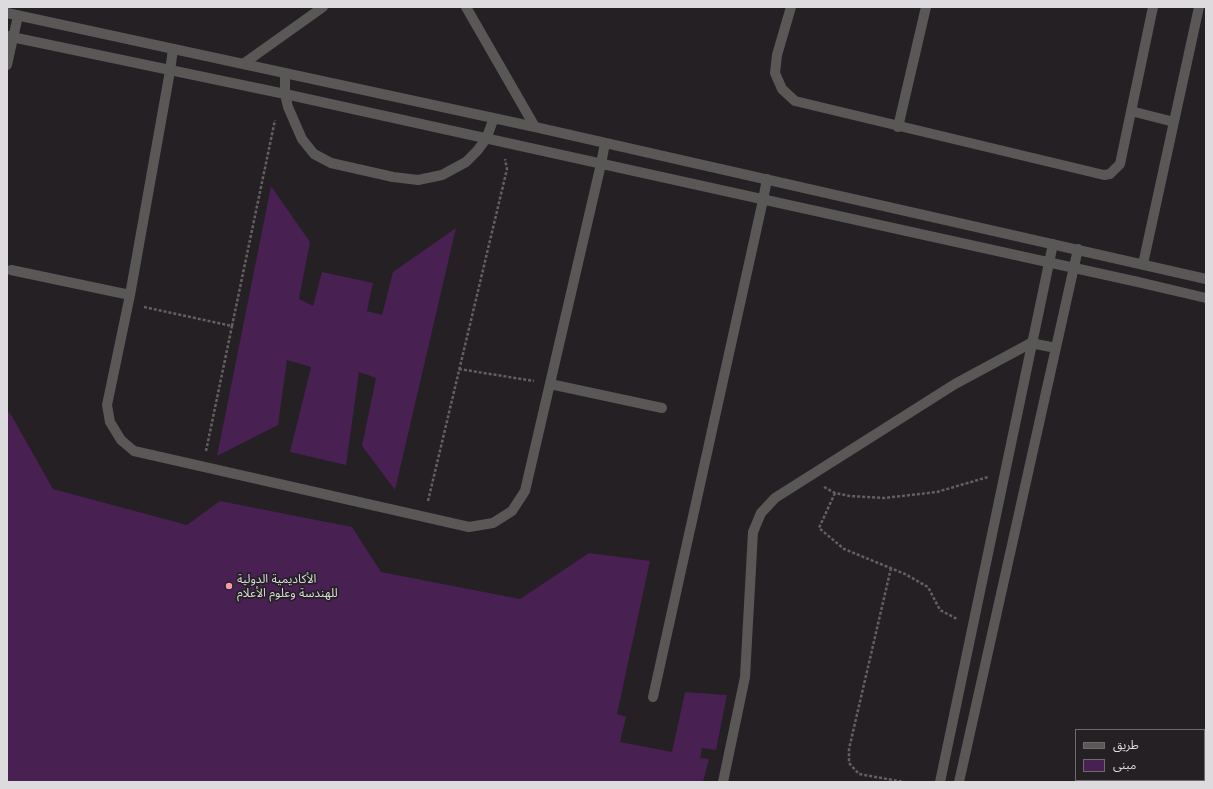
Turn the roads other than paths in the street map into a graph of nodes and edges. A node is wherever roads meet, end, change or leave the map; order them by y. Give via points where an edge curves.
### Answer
1 (323, 7) edge
2 (466, 7) edge
3 (791, 7) edge
4 (926, 7) edge
5 (1153, 7) edge
6 (1199, 7) edge
7 (7, 13) edge
8 (18, 16) junction
9 (10, 37) edge
10 (173, 49) junction
11 (243, 64) junction
12 (7, 65) edge
13 (170, 71) junction
14 (285, 73) junction
15 (285, 94) junction
16 (1131, 111) junction
17 (494, 118) junction
18 (1174, 122) junction
19 (535, 127) junction
20 (898, 127) junction
21 (486, 139) junction
22 (605, 143) junction
23 (601, 164) junction
24 (768, 179) junction
25 (763, 200) junction
26 (1053, 244) junction
27 (1078, 249) junction
28 (1049, 262) junction
29 (1143, 264) junction
30 (1073, 268) junction
31 (11, 270) dead end
32 (1206, 279) edge
33 (1138, 282) junction
34 (1206, 298) edge
35 (129, 299) junction
36 (1031, 342) junction
37 (1056, 348) junction
38 (550, 384) junction
39 (662, 408) dead end
40 (653, 697) dead end
41 (723, 782) edge
42 (940, 782) edge
43 (959, 782) edge

1 - 11 street
2 - 19 street
3 - 20 street via 775,63 782,89 795,101 804,104
4 - 20 street
5 - 16 street
6 - 18 street
7 - 8 street
8 - 9 street
8 - 10 street
9 - 12 street
9 - 13 street
10 - 11 street
10 - 13 street
11 - 14 street
13 - 15 street
13 - 35 street
14 - 15 street
14 - 17 street
15 - 21 street
15 - 21 street via 302,139 314,154 331,163 405,179 430,178 454,170 477,151
16 - 18 street
16 - 20 street via 1120,164 1116,170 1104,175
17 - 19 street
17 - 21 street
18 - 29 street
19 - 22 street
21 - 23 street
22 - 23 street
22 - 24 street
23 - 25 street
23 - 38 street
24 - 25 street
24 - 26 street
25 - 28 street
25 - 40 street
26 - 27 street
26 - 28 street
27 - 29 street
27 - 30 street
28 - 30 street
28 - 36 street
29 - 32 street
29 - 33 street
30 - 33 street
30 - 37 street
31 - 35 street
33 - 34 street
35 - 38 street via 107,405 110,422 120,440 134,451 469,527 494,523 512,511 524,491
36 - 37 street
36 - 41 street via 955,384 767,505 753,532 745,677
36 - 42 street
37 - 43 street
38 - 39 street

